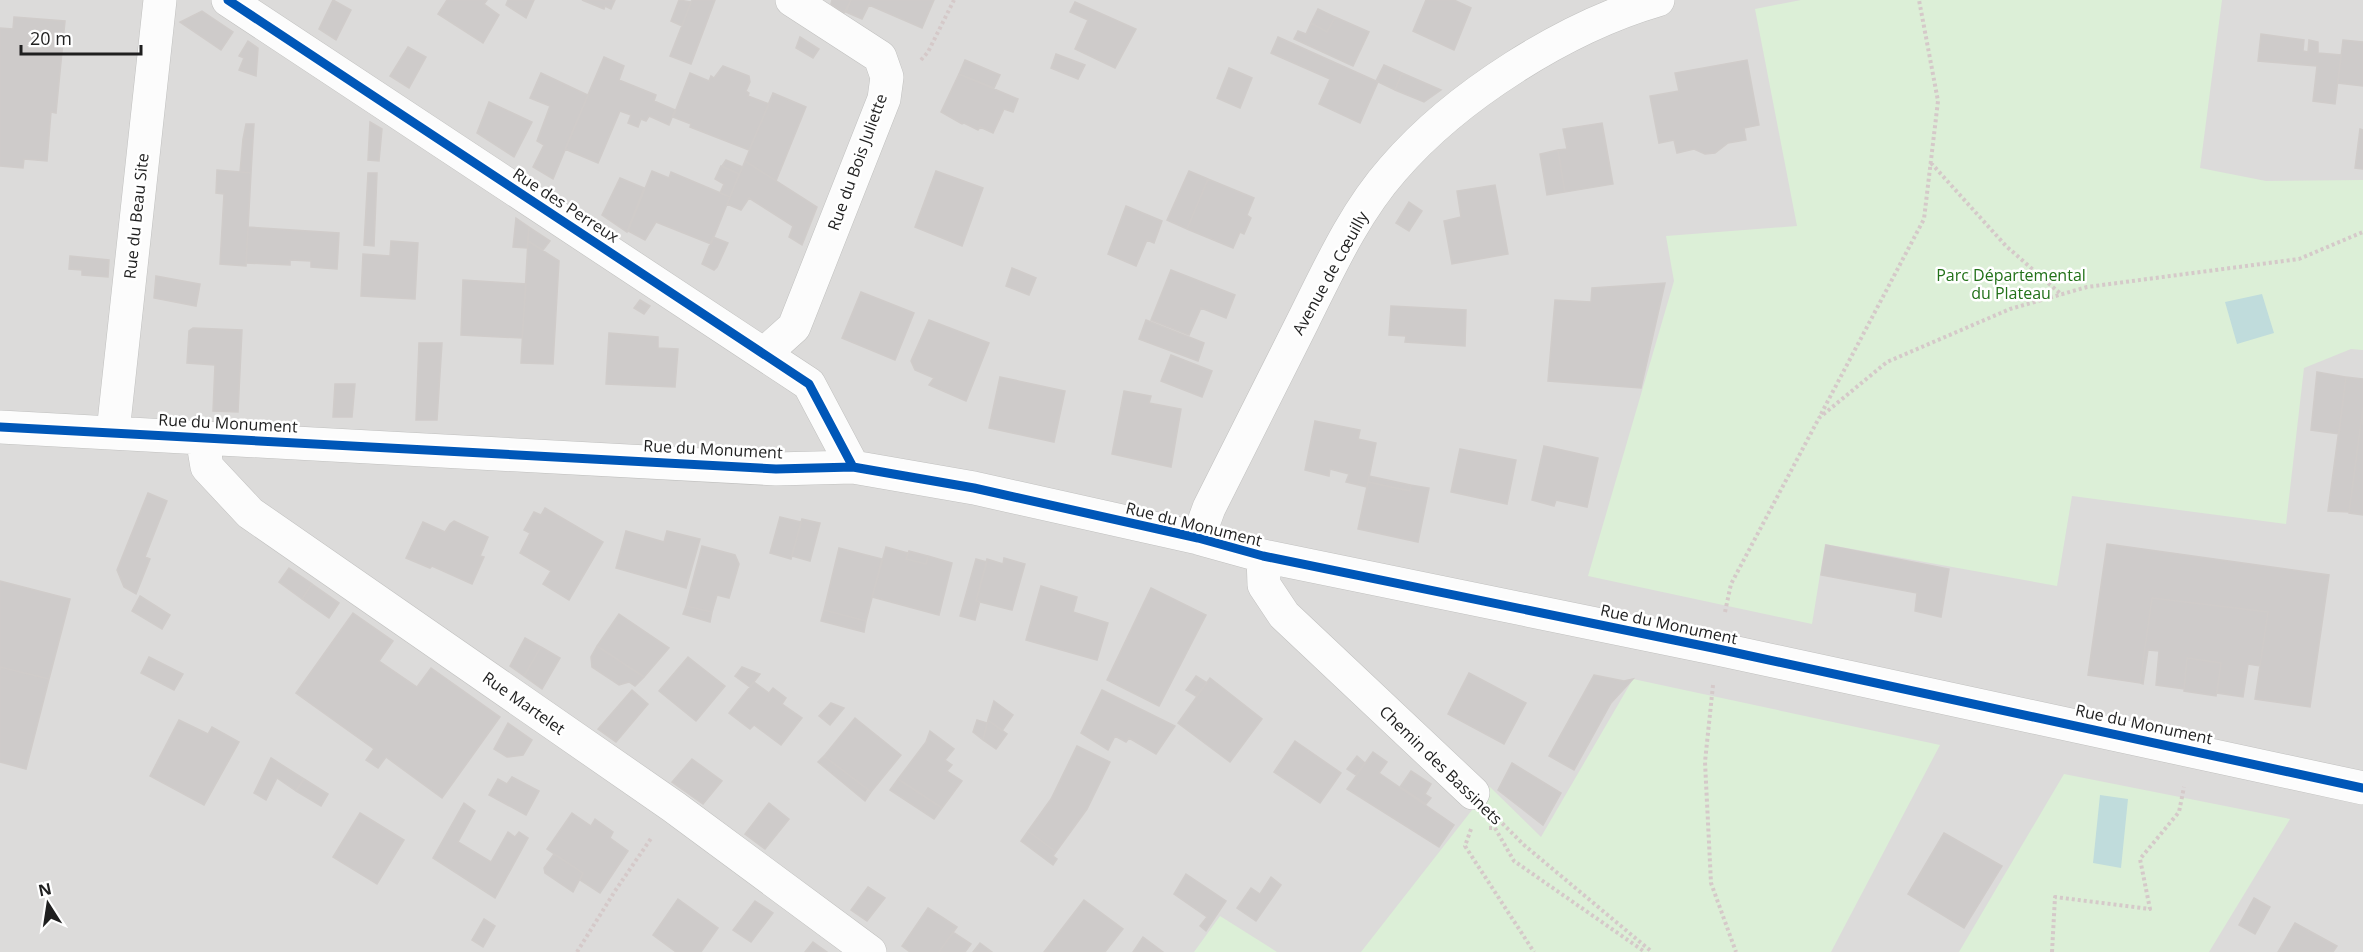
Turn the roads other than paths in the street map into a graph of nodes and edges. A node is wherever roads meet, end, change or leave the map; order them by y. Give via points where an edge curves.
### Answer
1 (160, 0) edge
2 (228, 0) edge
3 (792, 0) edge
4 (1648, 1) edge
5 (764, 354) junction
6 (0, 426) edge
7 (113, 432) junction
8 (202, 436) junction
9 (853, 467) junction
10 (1198, 538) junction
11 (1263, 556) junction
12 (2363, 788) edge
13 (1473, 793) road end
14 (870, 952) edge

1 - 7 street, Rue du Beau Site
2 - 5 street, Rue des Perreux
3 - 5 street, Rue du Bois Juliette via 880,57 887,77 884,99 794,327
4 - 10 street, Avenue de Cœuilly via 1573,35 1518,66 1445,116 1392,170 1338,251 1209,508
5 - 9 street, Rue des Perreux via 809,384
6 - 7 street, Rue du Monument
7 - 8 street, Rue du Monument
8 - 9 street, Rue du Monument via 776,469
8 - 14 street, Rue Martelet via 207,467 250,513 674,807
9 - 10 street, Rue du Monument via 974,488
10 - 11 street, Rue du Monument
11 - 12 street, Rue du Monument
11 - 13 street, Chemin des Bassinets via 1264,585 1284,615

